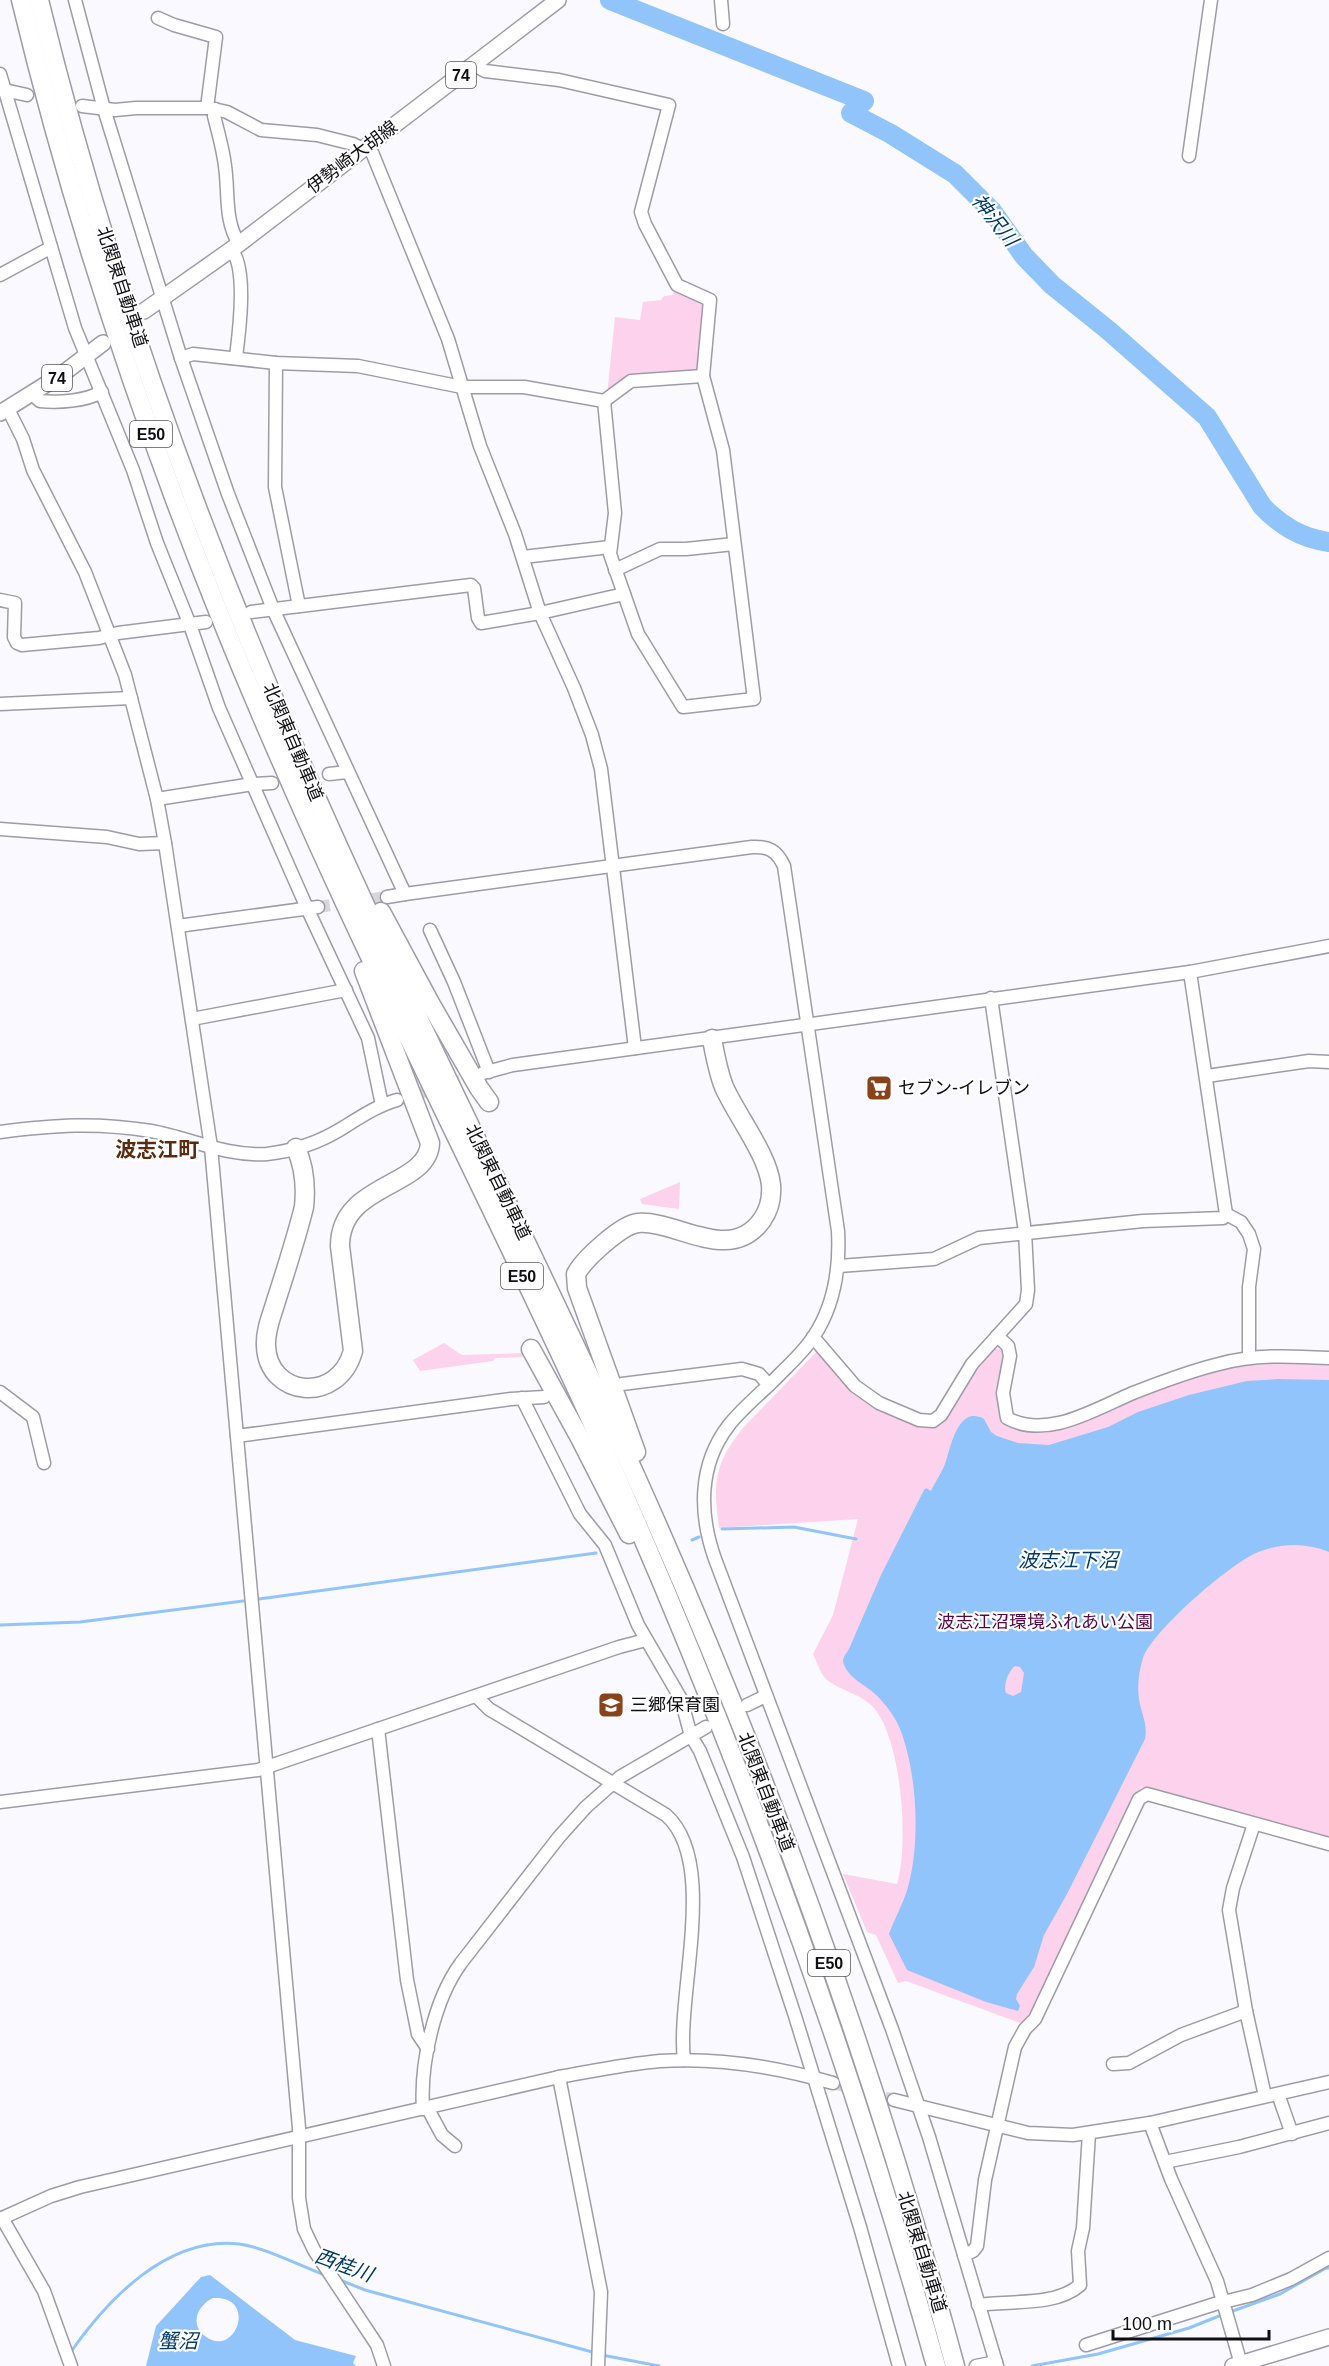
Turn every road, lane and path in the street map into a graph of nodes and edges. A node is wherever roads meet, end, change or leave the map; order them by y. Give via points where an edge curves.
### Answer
1 (21, 0) edge
2 (39, 0) edge
3 (75, 0) edge
4 (558, 0) edge
5 (721, 0) edge
6 (1210, 0) edge
7 (158, 18) dead end
8 (723, 24) dead end
9 (474, 65) junction
10 (0, 74) edge
11 (2, 89) edge
12 (27, 95) dead end
13 (82, 105) dead end
14 (104, 109) junction
15 (211, 109) junction
16 (366, 147) junction
17 (1189, 156) dead end
18 (235, 247) junction
19 (50, 248) junction
20 (0, 275) edge
21 (164, 297) junction
22 (144, 311) dead end
23 (103, 343) dead end
24 (86, 356) junction
25 (236, 357) junction
26 (181, 358) junction
27 (276, 363) junction
28 (703, 376) junction
29 (462, 387) junction
30 (102, 392) junction
31 (32, 394) junction
32 (604, 401) junction
33 (4, 411) edge
34 (734, 544) junction
35 (610, 547) junction
36 (523, 557) junction
37 (615, 570) junction
38 (624, 594) junction
39 (0, 600) edge
40 (299, 606) junction
41 (273, 609) junction
42 (250, 612) dead end
43 (540, 613) junction
44 (206, 622) dead end
45 (190, 625) junction
46 (110, 634) junction
47 (131, 698) junction
48 (0, 704) edge
49 (291, 741) junction
50 (347, 772) junction
51 (329, 774) dead end
52 (272, 783) dead end
53 (253, 784) junction
54 (157, 799) junction
55 (0, 829) edge
56 (165, 843) junction
57 (322, 854) junction
58 (613, 867) junction
59 (405, 894) junction
60 (387, 897) tunnel mouth
61 (313, 908) junction
62 (178, 926) junction
63 (430, 930) dead end
64 (1329, 946) edge
65 (1190, 972) junction
66 (346, 990) junction
67 (991, 998) junction
68 (192, 1019) junction
69 (806, 1024) junction
70 (712, 1039) junction
71 (635, 1048) junction
72 (1329, 1062) edge
73 (1207, 1076) junction
74 (397, 1100) tunnel mouth
75 (489, 1102) dead end
76 (382, 1105) junction
77 (0, 1132) edge
78 (211, 1147) junction
79 (296, 1148) junction
80 (385, 1198) dead end
81 (1226, 1214) junction
82 (638, 1215) dead end
83 (1025, 1232) junction
84 (839, 1266) junction
85 (998, 1336) junction
86 (813, 1337) junction
87 (531, 1349) dead end
88 (1249, 1358) junction
89 (1329, 1358) edge
90 (622, 1384) dead end
91 (769, 1385) junction
92 (0, 1392) edge
93 (544, 1397) dead end
94 (522, 1398) junction
95 (237, 1436) junction
96 (44, 1463) dead end
97 (684, 1588) junction
98 (646, 1640) junction
99 (476, 1696) junction
100 (766, 1696) junction
101 (712, 1703) junction
102 (747, 1705) dead end
103 (706, 1727) dead end
104 (378, 1729) junction
105 (691, 1736) junction
106 (267, 1767) junction
107 (613, 1783) junction
108 (0, 1802) edge
109 (1254, 1824) junction
110 (1329, 1844) edge
111 (1246, 2011) junction
112 (428, 2049) junction
113 (684, 2060) junction
114 (1113, 2064) dead end
115 (559, 2077) junction
116 (813, 2077) junction
117 (1329, 2082) edge
118 (833, 2083) tunnel mouth
119 (1272, 2095) junction
120 (894, 2100) tunnel mouth
121 (918, 2106) junction
122 (426, 2109) junction
123 (1150, 2123) junction
124 (1329, 2123) edge
125 (996, 2127) junction
126 (1089, 2133) junction
127 (1292, 2134) junction
128 (298, 2138) junction
129 (455, 2146) dead end
130 (1165, 2162) junction
131 (1, 2218) edge
132 (964, 2254) junction
133 (1329, 2258) edge
134 (978, 2305) junction
135 (1226, 2310) junction
136 (1329, 2337) edge
137 (1086, 2345) dead end
138 (934, 2358) edge
139 (598, 2364) edge
140 (996, 2364) edge
141 (1237, 2365) edge
142 (71, 2366) edge
143 (384, 2366) edge
144 (899, 2366) edge
145 (955, 2366) edge
146 (976, 2366) edge

1 - 57 highway, 北関東自動車道 / E50 via 86,239 147,423 231,644
2 - 49 highway, 北関東自動車道 / E50 via 104,233 164,417 211,546
3 - 14 street
4 - 9 main road, 伊勢崎大胡線 / 74
5 - 8 street
6 - 17 street
7 - 15 street via 216,38
9 - 16 main road, 伊勢崎大胡線 / 74
9 - 28 street via 669,105 641,212 677,285 710,300
10 - 11 street
11 - 12 street
11 - 19 street
13 - 14 street
14 - 15 street
14 - 21 street
15 - 16 street via 227,112 261,130 317,135
15 - 18 street via 225,169
16 - 18 main road, 伊勢崎大胡線 / 74
16 - 29 street via 432,297
18 - 21 main road, 伊勢崎大胡線 / 74
18 - 25 street via 241,319
19 - 20 street
19 - 24 street
21 - 22 main road, 伊勢崎大胡線 / 74
21 - 26 street
23 - 24 main road, 74
24 - 30 street
24 - 31 main road, 74
25 - 26 street via 193,354
25 - 27 street
26 - 41 street
27 - 29 street via 358,366
27 - 40 street via 274,487
28 - 32 street via 631,381
28 - 34 street via 723,450
29 - 32 street via 524,387
29 - 36 street
30 - 31 street via 55,402 40,402
30 - 45 street
31 - 33 main road, 74
32 - 35 street via 615,513
33 - 46 street via 23,439 33,470 85,572
34 - 37 street via 660,549
34 - 38 street via 754,699 683,708 638,634
35 - 36 street
35 - 37 street
36 - 43 street
37 - 38 street
38 - 43 street
39 - 46 street via 15,603 14,637 19,645
40 - 41 street
40 - 43 street via 471,585 481,623
41 - 42 street
41 - 50 street
43 - 58 street via 592,735 601,769
44 - 45 street
45 - 46 street
45 - 53 street via 219,708
46 - 47 street
47 - 48 street
47 - 54 street
49 - 75 highway via 430,1003
49 - 97 highway, 北関東自動車道 / E50 via 567,1327
50 - 51 street
50 - 59 street
52 - 53 street
53 - 54 street
53 - 61 street
54 - 56 street
55 - 56 street via 106,837 139,844
56 - 62 street
57 - 79 highway via 430,1143 423,1162 363,1200 346,1218 340,1246 353,1351 341,1376 314,1388 294,1386 279,1376 266,1348 268,1326 303,1208 301,1160
57 - 101 highway, 北関東自動車道 / E50 via 594,1428
58 - 59 street
58 - 69 street via 752,847 768,847 775,852 785,873
58 - 71 street
59 - 60 street
61 - 62 street
61 - 66 street
62 - 68 street
63 - 71 street via 454,982 486,1072
64 - 65 street
65 - 67 street
65 - 73 street
66 - 68 street
66 - 76 street via 368,1038
67 - 69 street
67 - 83 street
68 - 78 street
69 - 70 street
69 - 84 street via 838,1231
70 - 71 street
70 - 82 highway via 717,1087 760,1173 765,1188 762,1205 749,1224 728,1233
70 - 97 highway via 724,1087 770,1176 771,1199 764,1216 745,1234 720,1240 645,1223 630,1225 576,1274
72 - 73 street via 1309,1061
73 - 81 street
74 - 76 street
76 - 79 street via 330,1135
77 - 78 street via 72,1124 105,1125 151,1131
78 - 79 street via 253,1154
78 - 95 street
79 - 80 highway via 297,1202 259,1339 263,1366 283,1388 303,1394 324,1393 342,1384 354,1369 359,1340 347,1236 358,1213
81 - 83 street via 1222,1218
81 - 88 street via 1241,1222 1254,1249 1249,1287
83 - 84 street via 979,1238 934,1259
83 - 85 street via 1026,1304
84 - 86 street via 830,1302
85 - 86 street via 972,1364 941,1415 933,1421 899,1413 879,1403 855,1386
85 - 88 street via 1008,1346 1010,1356 1003,1394 1007,1418 1033,1426 1068,1420 1166,1381
86 - 91 street
87 - 101 highway via 580,1438
88 - 89 street
90 - 91 street via 742,1369 759,1374
91 - 100 street via 721,1437 707,1471 703,1504 708,1540
92 - 96 street via 33,1417
93 - 94 street
94 - 95 street
94 - 98 street via 580,1514 605,1545
95 - 106 street
97 - 145 highway, 北関東自動車道 / E50 via 816,1925 883,2122
98 - 99 street
98 - 105 street via 681,1699
99 - 104 street
99 - 107 street via 489,1709
100 - 102 street
100 - 121 street
101 - 138 highway, 北関東自動車道 / E50 via 837,2039
103 - 105 street
104 - 106 street
104 - 112 street via 407,1980 418,2034
105 - 107 street
105 - 116 street via 742,1857
106 - 108 street
106 - 128 street
107 - 112 street via 568,1826 455,1971
107 - 113 street via 673,1821 690,1863 694,1892 684,2004
109 - 110 street
109 - 111 street via 1229,1910
109 - 125 street via 1147,1794 1139,1799 1035,2019 1025,2029 1011,2060
111 - 114 street via 1181,2035 1129,2063
111 - 119 street
112 - 122 street via 423,2096
113 - 115 street
113 - 116 street via 754,2064
115 - 122 street
115 - 139 street via 601,2292
116 - 118 street
116 - 144 street
117 - 119 street
119 - 123 street
119 - 127 street
120 - 121 street
121 - 125 street
121 - 132 street
122 - 128 street
122 - 129 street
123 - 126 street
123 - 130 street
124 - 127 street
125 - 126 street via 1042,2134
125 - 132 street via 977,2246
126 - 134 street via 1078,2251 1080,2285 1062,2295
127 - 130 street
128 - 131 street via 80,2187
128 - 143 street via 302,2224 314,2250 377,2345
130 - 135 street via 1207,2255
131 - 142 street via 44,2291
132 - 134 street
133 - 135 street via 1236,2301
134 - 140 street
135 - 137 street
135 - 141 street
136 - 141 main road
140 - 146 street

